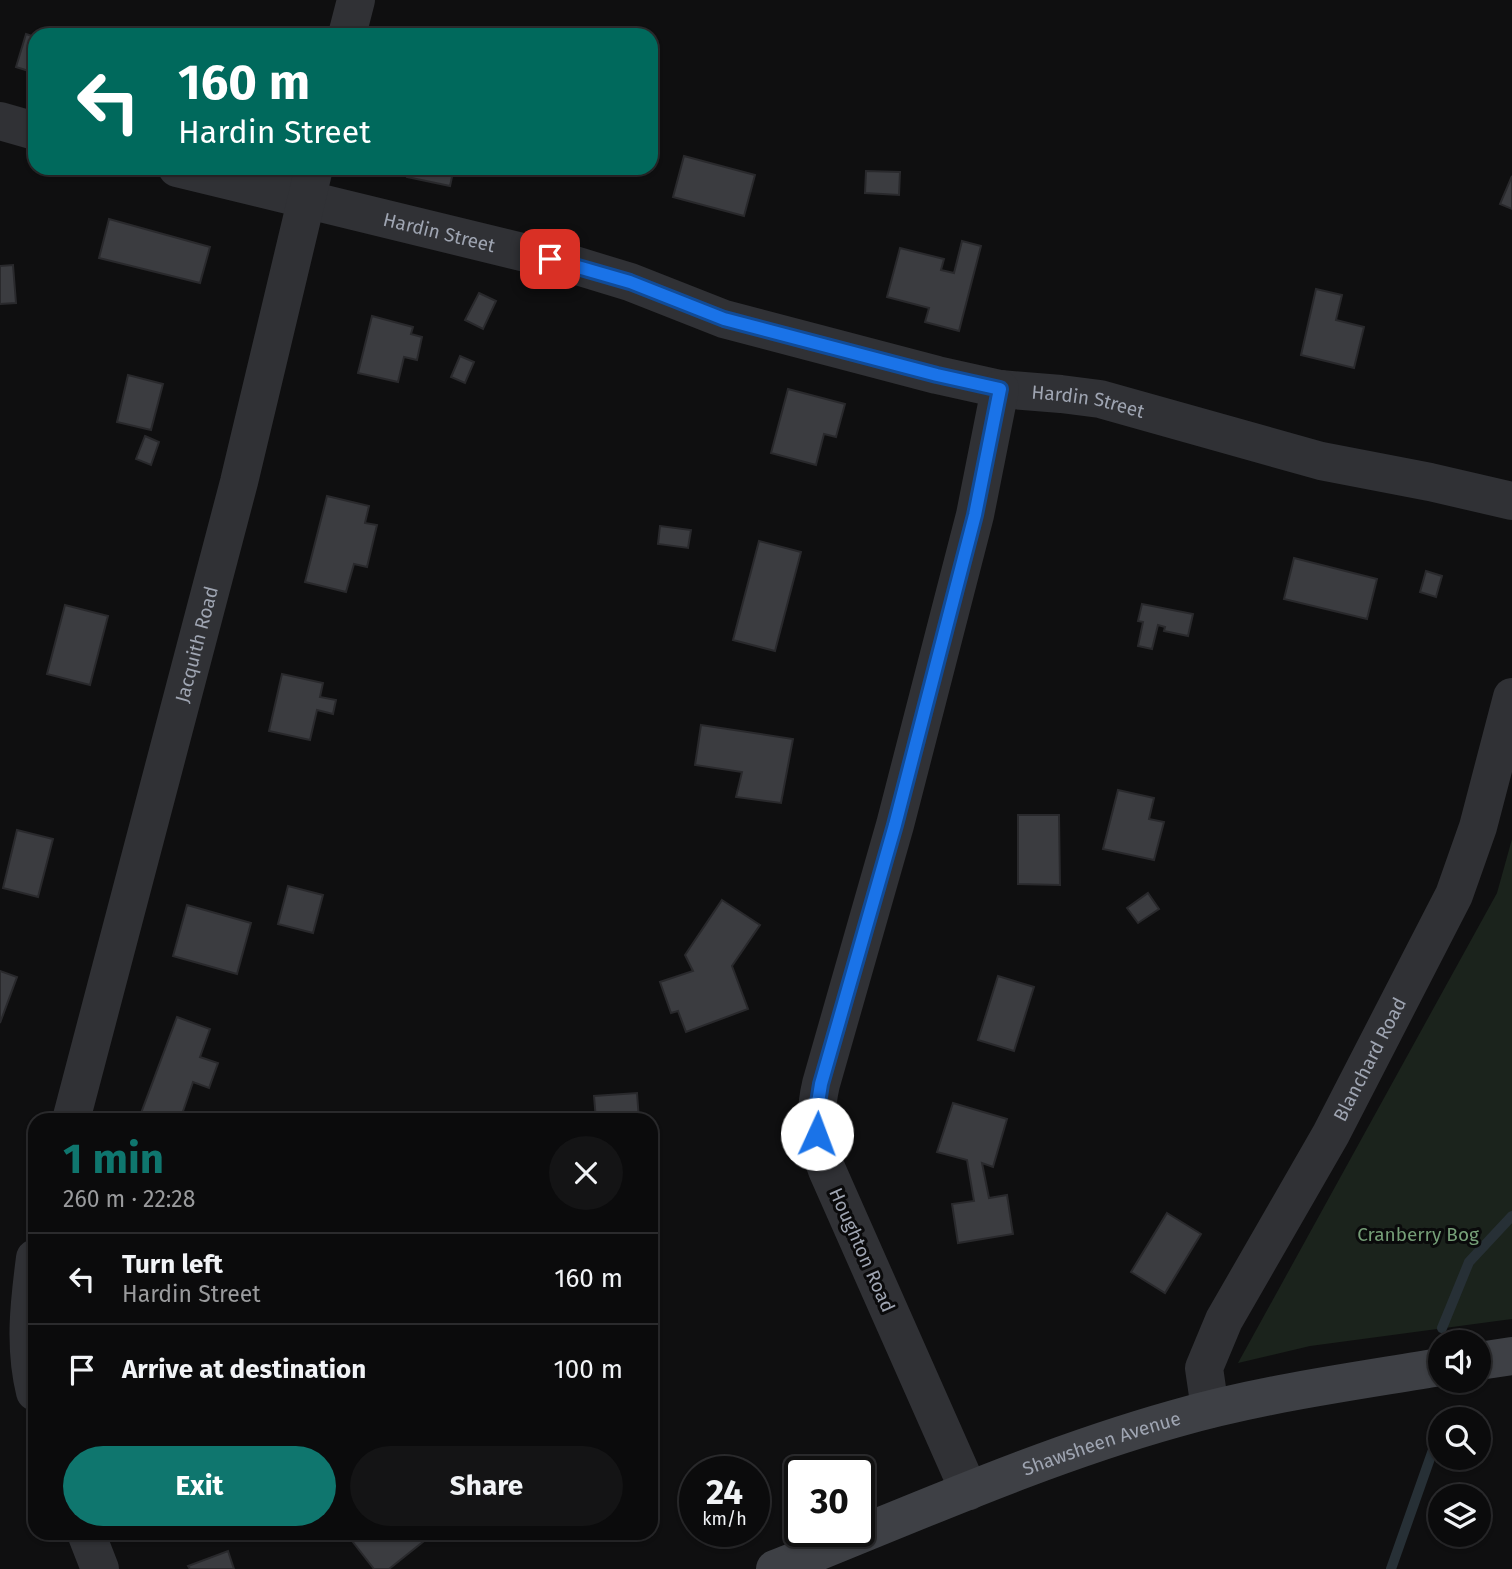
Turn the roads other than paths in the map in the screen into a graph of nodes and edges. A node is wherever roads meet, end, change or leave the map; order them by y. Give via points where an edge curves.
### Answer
1 (356, 0) edge
2 (349, 28) edge
3 (0, 121) edge
4 (28, 129) edge
5 (235, 175) edge
6 (310, 184) edge
7 (1000, 389) junction
8 (1512, 501) edge
9 (1512, 697) edge
10 (73, 1113) edge
11 (28, 1320) edge
12 (28, 1356) edge
13 (1512, 1356) edge
14 (1491, 1359) edge
15 (1428, 1369) edge
16 (1210, 1409) junction
17 (969, 1492) junction
18 (89, 1540) edge
19 (100, 1569) edge
20 (775, 1569) edge

1 - 2 street
3 - 4 street
5 - 6 street, Hardin Street
6 - 7 street, Hardin Street via 630,282 733,322
6 - 10 street, Jacquith Road via 239,482
7 - 8 street, Hardin Street via 1100,399 1321,461
7 - 17 street, Houghton Road via 975,515 895,825 821,1084 816,1121 827,1170
9 - 16 street, Blanchard Road via 1475,839 1454,895 1331,1134 1224,1320 1204,1368
11 - 12 street
13 - 14 main road
15 - 16 main road, Shawsheen Avenue
16 - 17 main road, Shawsheen Avenue via 1077,1451
17 - 20 main road, Shawsheen Avenue
18 - 19 street

